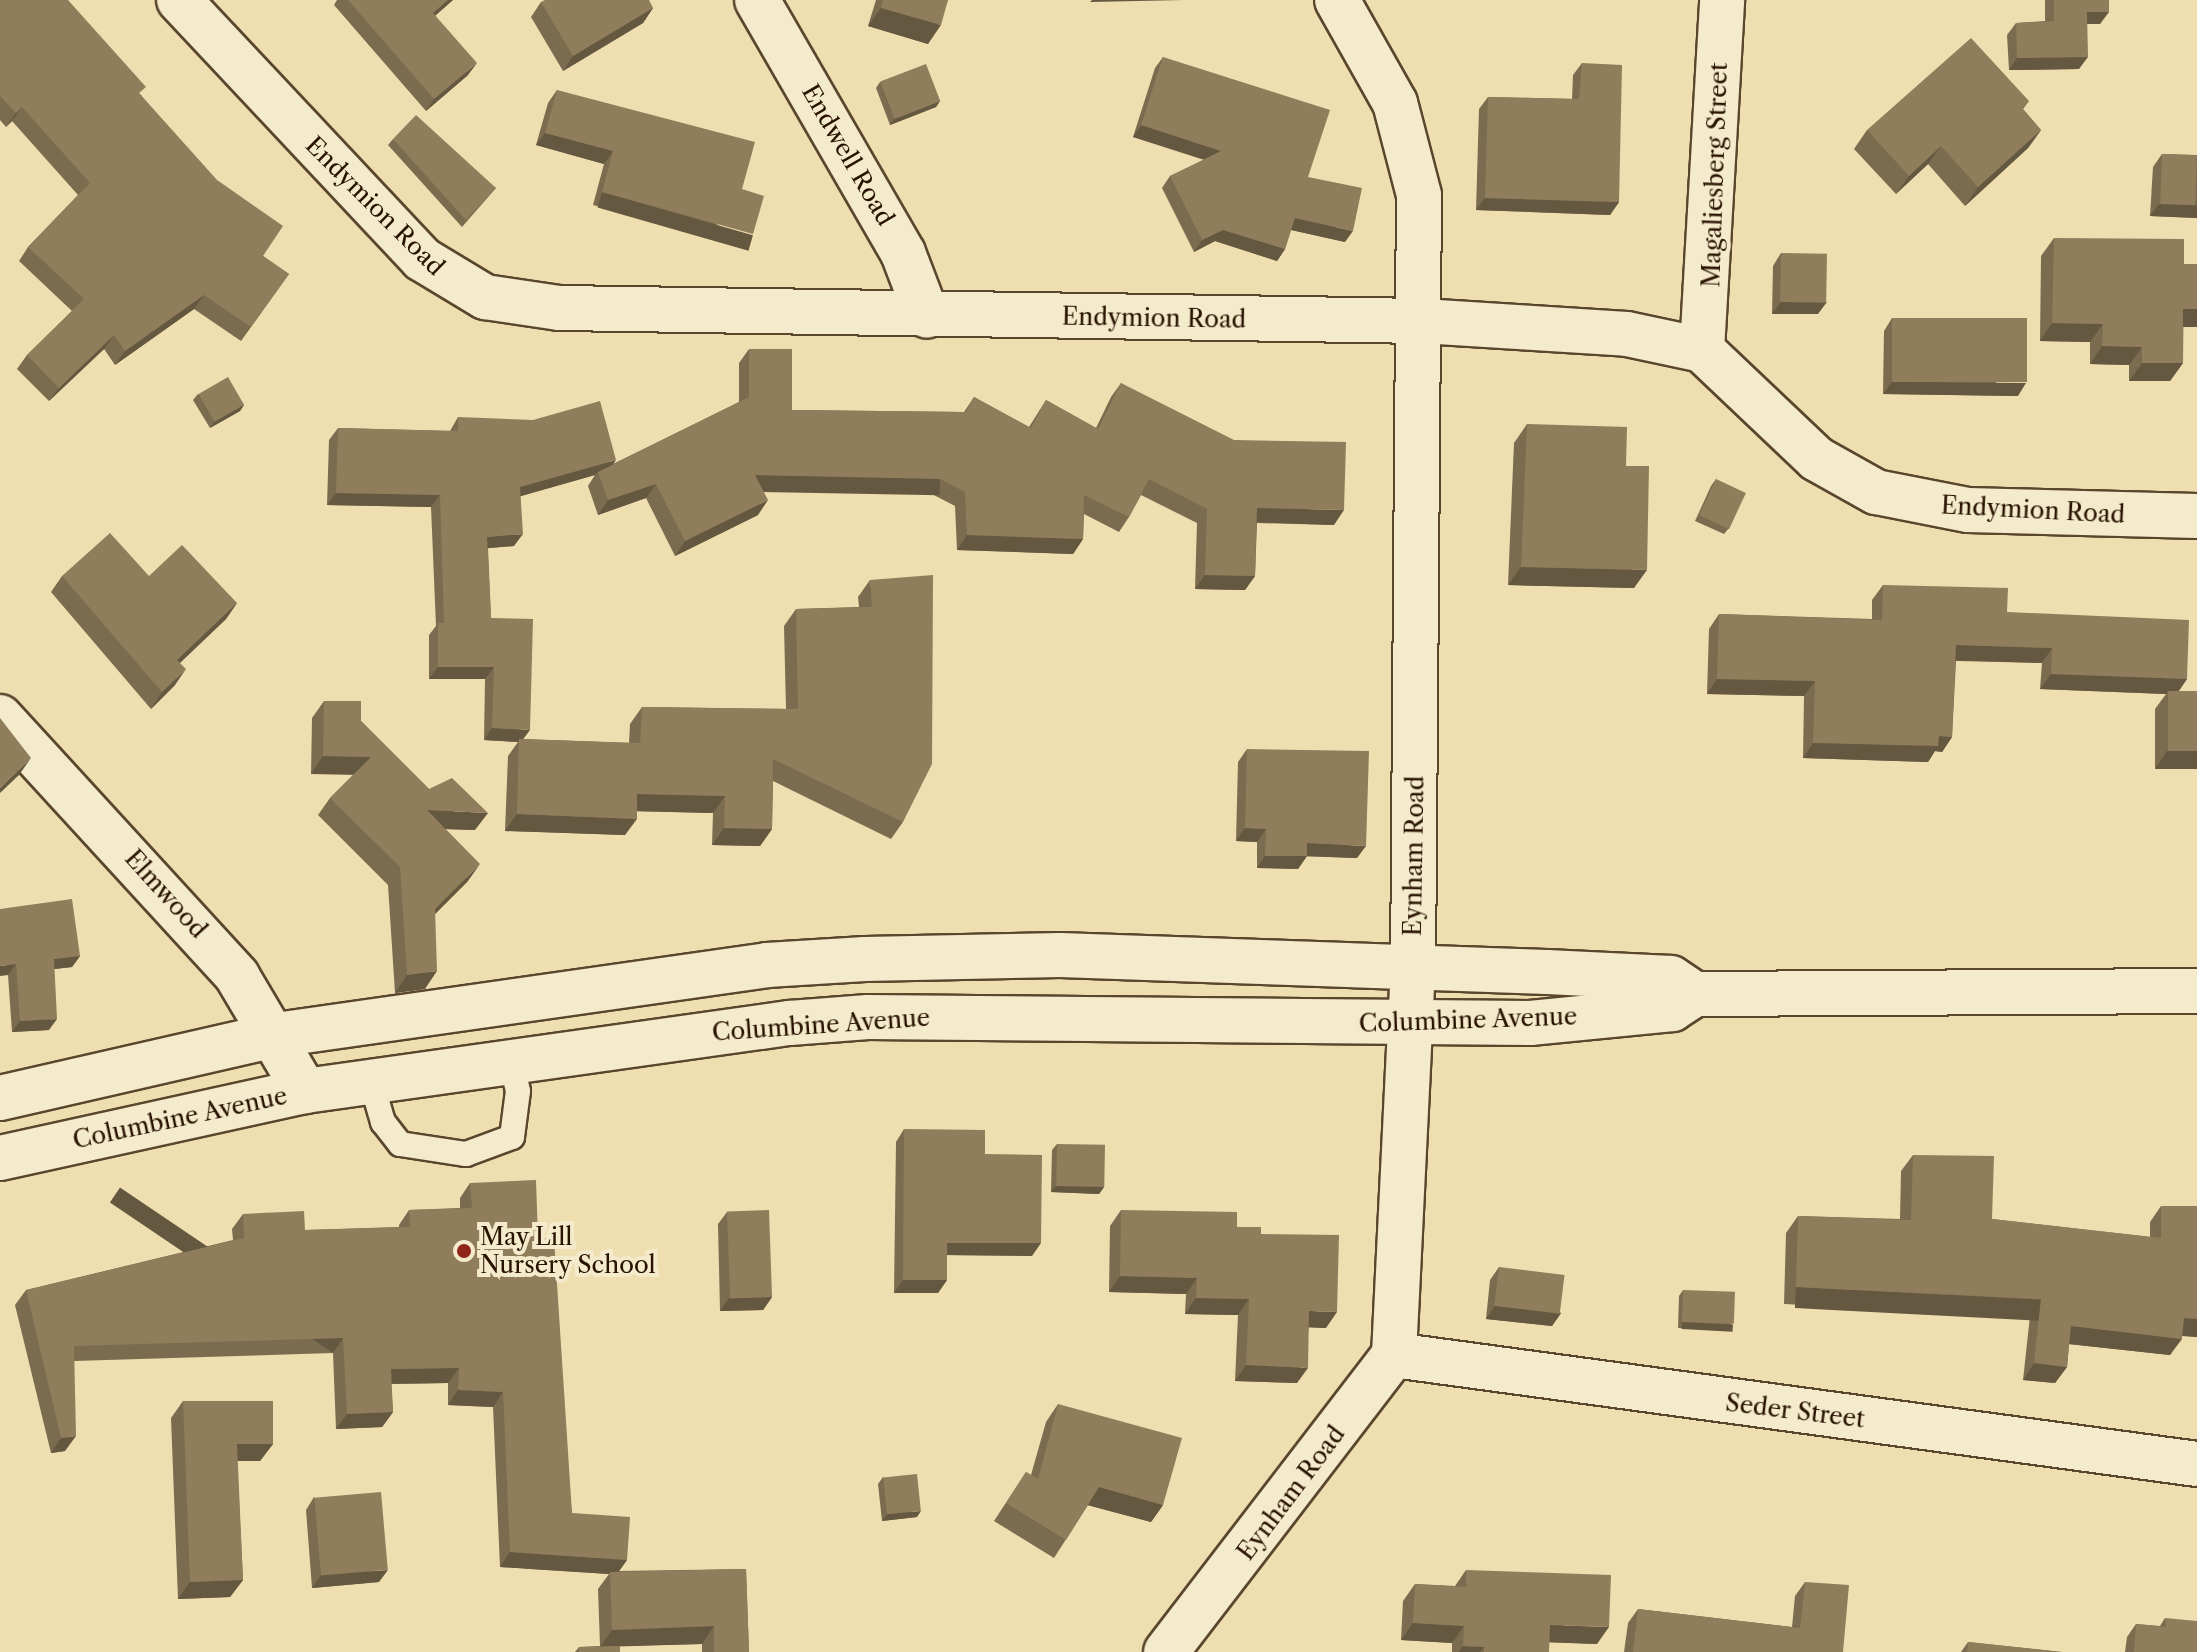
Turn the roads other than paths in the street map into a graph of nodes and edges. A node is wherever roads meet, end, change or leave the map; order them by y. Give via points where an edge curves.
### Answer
1 (179, 0) edge
2 (757, 0) edge
3 (1337, 0) edge
4 (1722, 0) edge
5 (927, 316) junction
6 (1422, 321) junction
7 (1702, 350) junction
8 (2197, 516) edge
9 (0, 717) edge
10 (865, 959) junction
11 (1413, 970) junction
12 (2197, 991) edge
13 (1695, 994) junction
14 (868, 1017) junction
15 (1412, 1025) junction
16 (276, 1035) junction
17 (511, 1060) junction
18 (371, 1081) junction
19 (305, 1091) junction
20 (0, 1098) edge
21 (0, 1158) edge
22 (1394, 1355) junction
23 (2197, 1464) edge
24 (1166, 1652) edge

1 - 5 street, Endymion Road via 422,259 485,297 559,308
2 - 5 street, Endwell Road via 903,253
3 - 6 street, Eynham Road via 1395,103 1414,159
4 - 7 street, Magaliesberg Street via 1711,280
5 - 6 street, Endymion Road
6 - 7 street, Endymion Road via 1627,334
6 - 11 street, Eynham Road
7 - 8 street, Endymion Road via 1817,459 1876,492 1968,510
9 - 16 street, Elmwood via 177,905
10 - 11 street, Columbine Avenue via 1060,955
10 - 14 street
10 - 16 street, Columbine Avenue via 767,965
11 - 13 street, Columbine Avenue via 1671,978
11 - 15 street, Eynham Road
12 - 13 street, Columbine Avenue
13 - 15 street, Columbine Avenue via 1672,1009
14 - 15 street, Columbine Avenue
14 - 17 street, Columbine Avenue
15 - 22 street, Eynham Road
16 - 19 street, Elmwood
16 - 20 street, Columbine Avenue
17 - 18 street, Columbine Avenue
17 - 18 lane via 518,1091 512,1137 466,1154 400,1144 383,1122
18 - 19 street, Columbine Avenue
19 - 21 street, Columbine Avenue
22 - 23 street, Seder Street
22 - 24 street, Eynham Road

